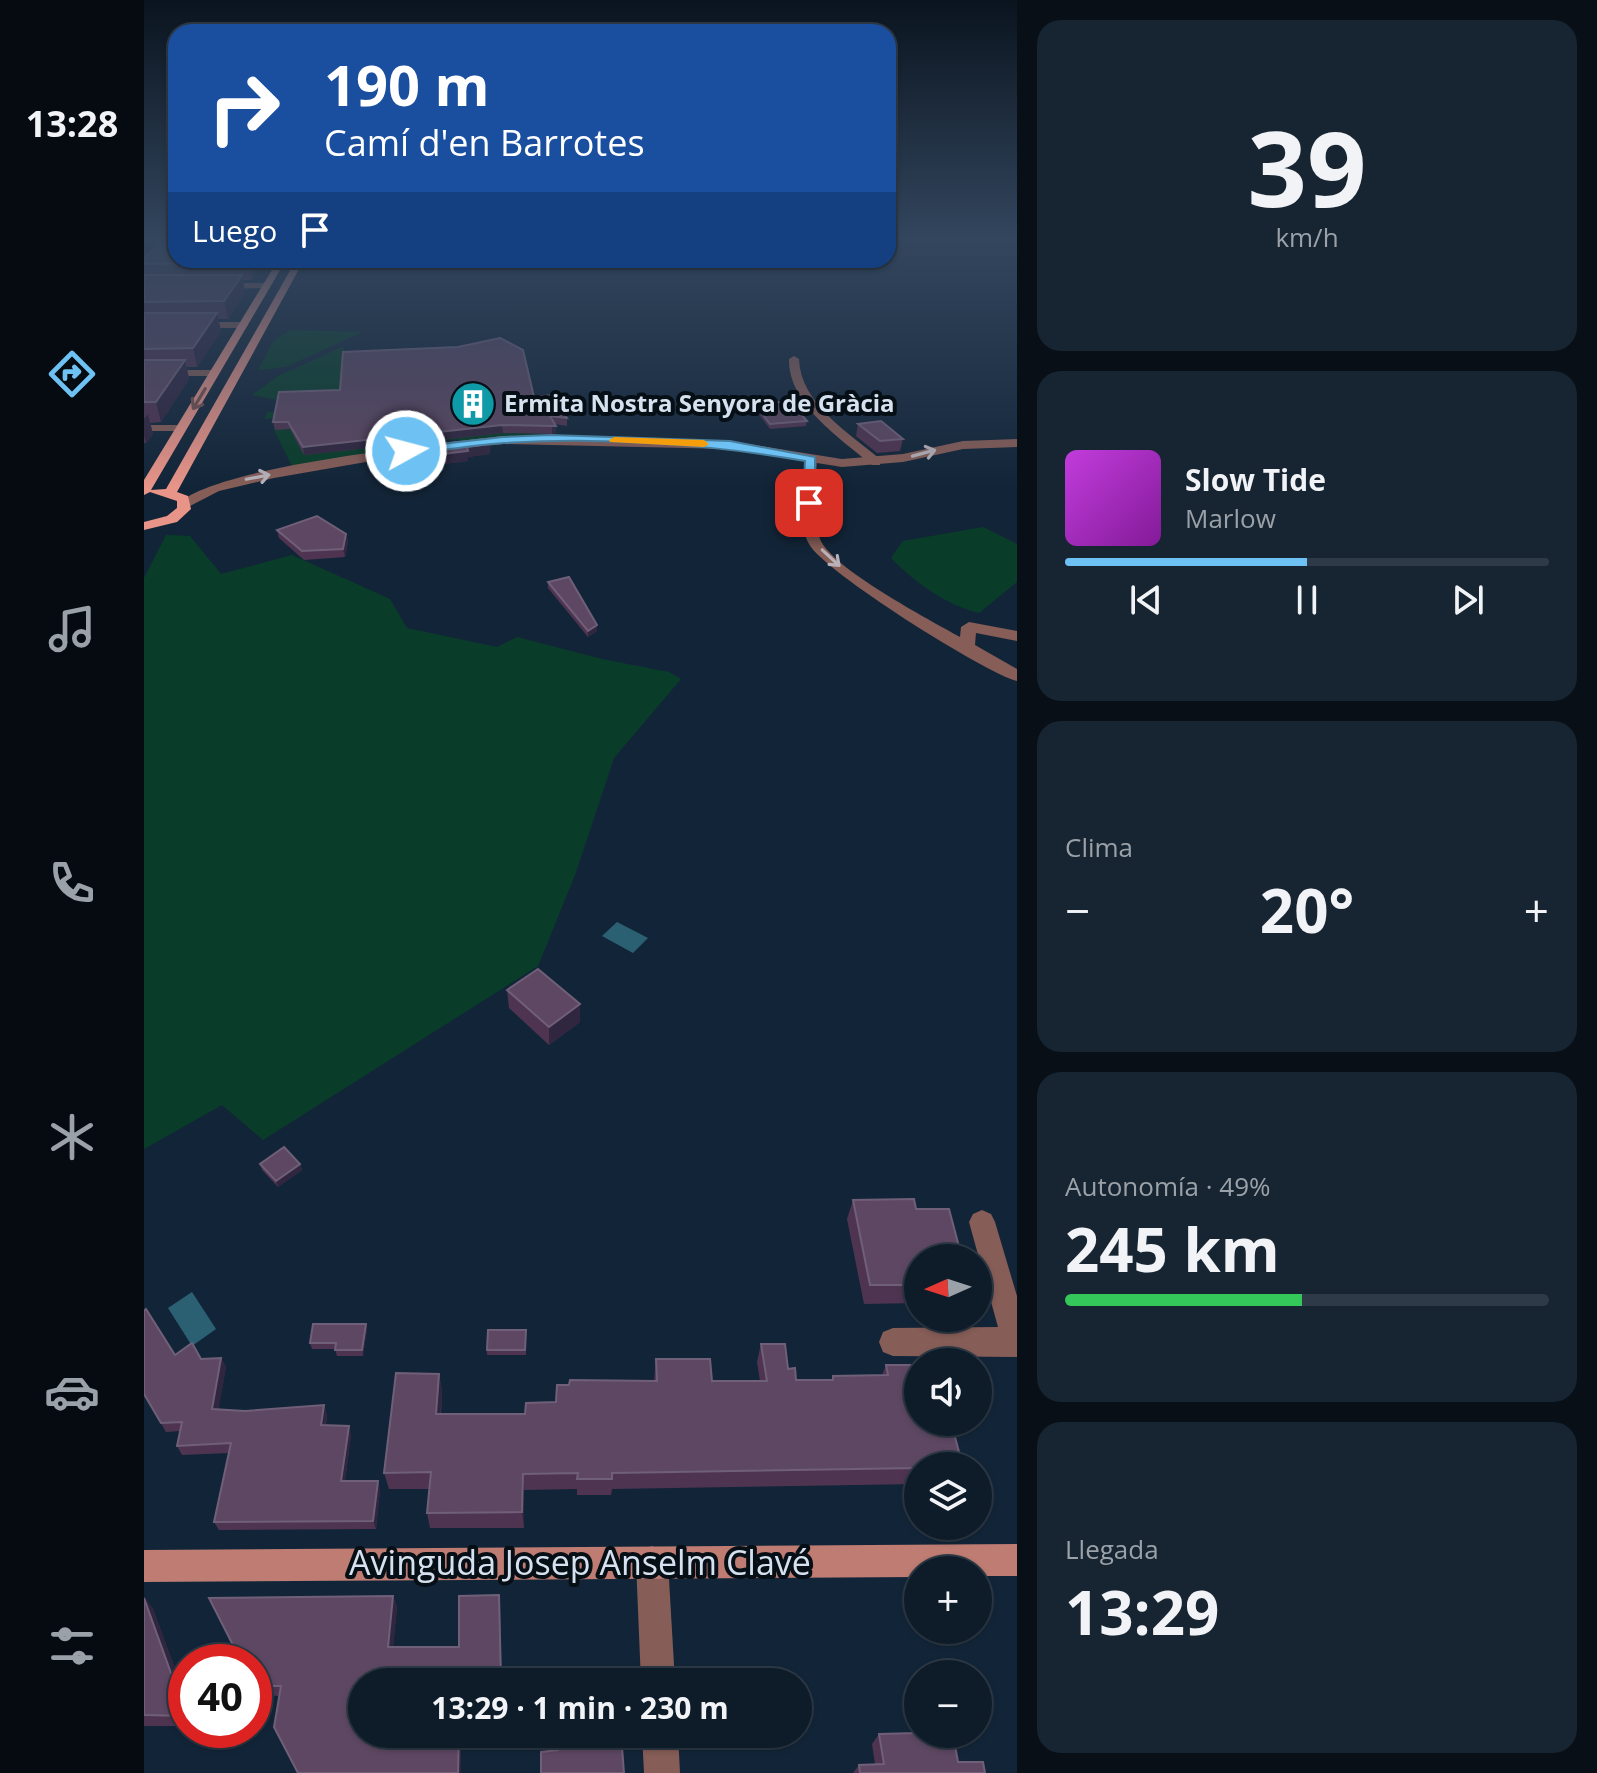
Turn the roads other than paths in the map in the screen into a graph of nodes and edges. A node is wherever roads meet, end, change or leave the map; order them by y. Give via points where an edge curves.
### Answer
1 (245, 322) edge
2 (266, 322) edge
3 (144, 325) edge
4 (243, 325) junction
5 (794, 359) dead end
6 (144, 373) edge
7 (214, 373) junction
8 (144, 428) edge
9 (181, 428) junction
10 (1017, 443) edge
11 (811, 459) junction
12 (876, 462) junction
13 (144, 492) edge
14 (170, 493) junction
15 (185, 503) junction
16 (146, 529) edge
17 (1017, 636) edge
18 (967, 646) junction
19 (1017, 676) edge
20 (982, 1222) dead end
21 (1015, 1333) edge
22 (893, 1342) dead end
23 (1017, 1560) edge
24 (652, 1562) junction
25 (144, 1566) edge
26 (657, 1668) edge
27 (661, 1748) edge
28 (662, 1773) edge

1 - 4 main road
2 - 14 main road
3 - 4 street
4 - 7 main road
5 - 12 street via 800,387 819,411
6 - 7 street
7 -> 9 main road
8 - 9 street
9 - 13 main road
12 -> 10 street via 963,445
11 - 12 street
15 -> 11 street via 215,488 263,476 503,440 730,445
11 -> 18 street via 809,503 816,545 847,574
13 - 14 main road
14 - 15 main road
15 - 16 main road via 172,519
17 - 18 street via 969,627
18 - 19 street
20 - 21 street
21 - 22 street
23 - 24 main road, Avinguda Josep Anselm Clavé
24 - 25 main road, Avinguda Josep Anselm Clavé
24 - 26 street
27 - 28 street

